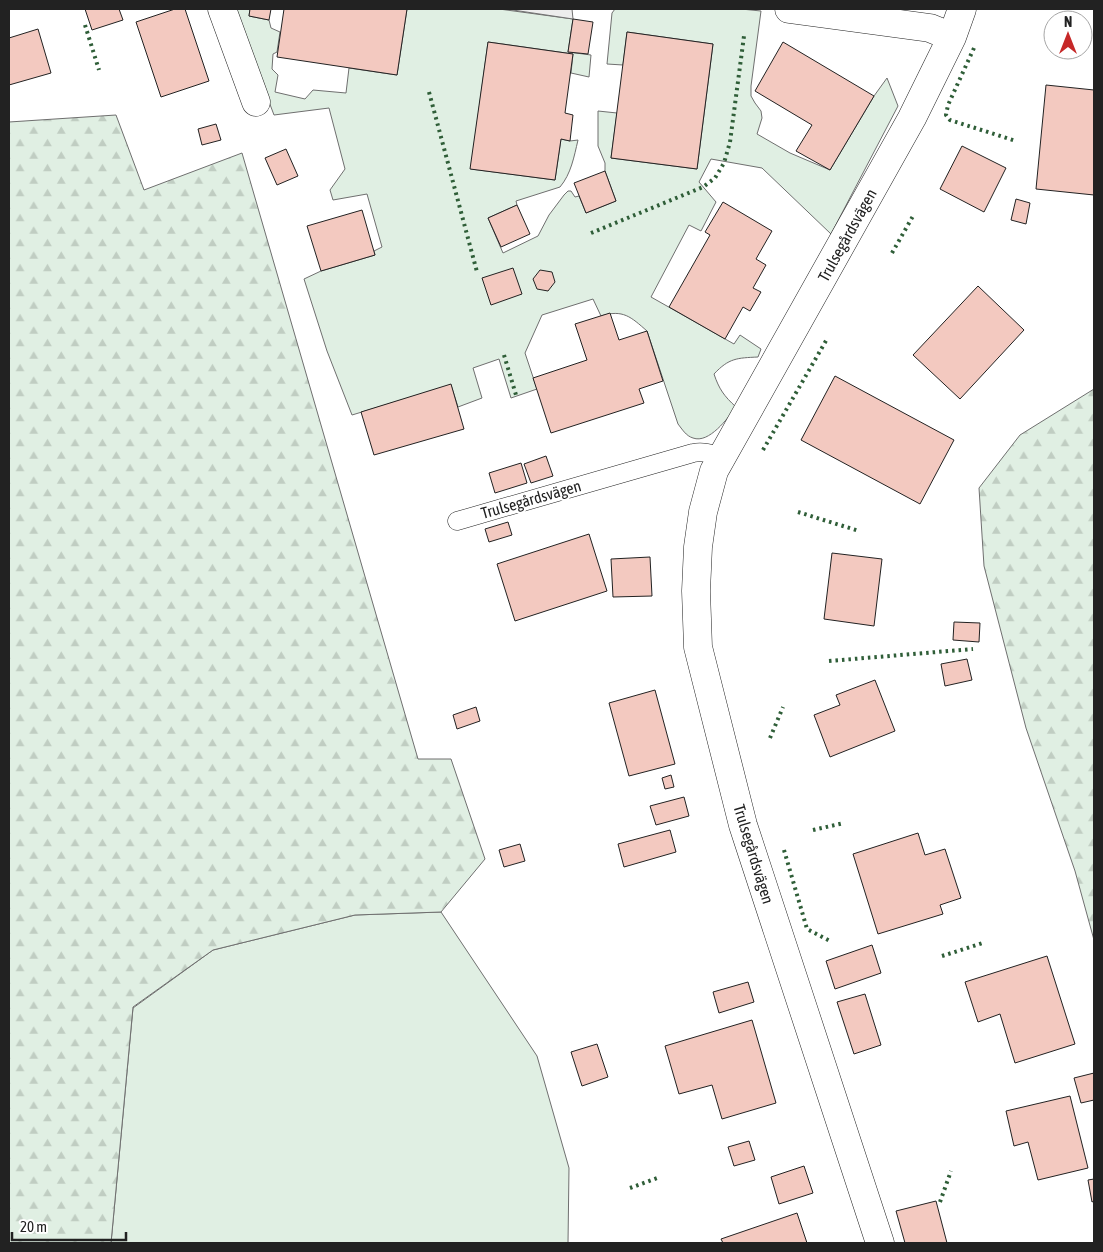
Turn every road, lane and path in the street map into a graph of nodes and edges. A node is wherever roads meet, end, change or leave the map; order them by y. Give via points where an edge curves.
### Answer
1 (222, 9) edge
2 (789, 9) edge
3 (962, 9) edge
4 (952, 37) junction
5 (256, 102) dead end
6 (722, 457) junction
7 (457, 520) dead end
8 (880, 1243) edge

1 - 5 street
2 - 4 street via 930,28
3 - 4 street, Trulsegårdsvägen
4 - 6 street, Trulsegårdsvägen via 912,118
6 - 7 lane, Trulsegårdsvägen via 708,452 693,453
6 - 8 street, Trulsegårdsvägen via 714,471 699,538 696,592 698,647 743,825

